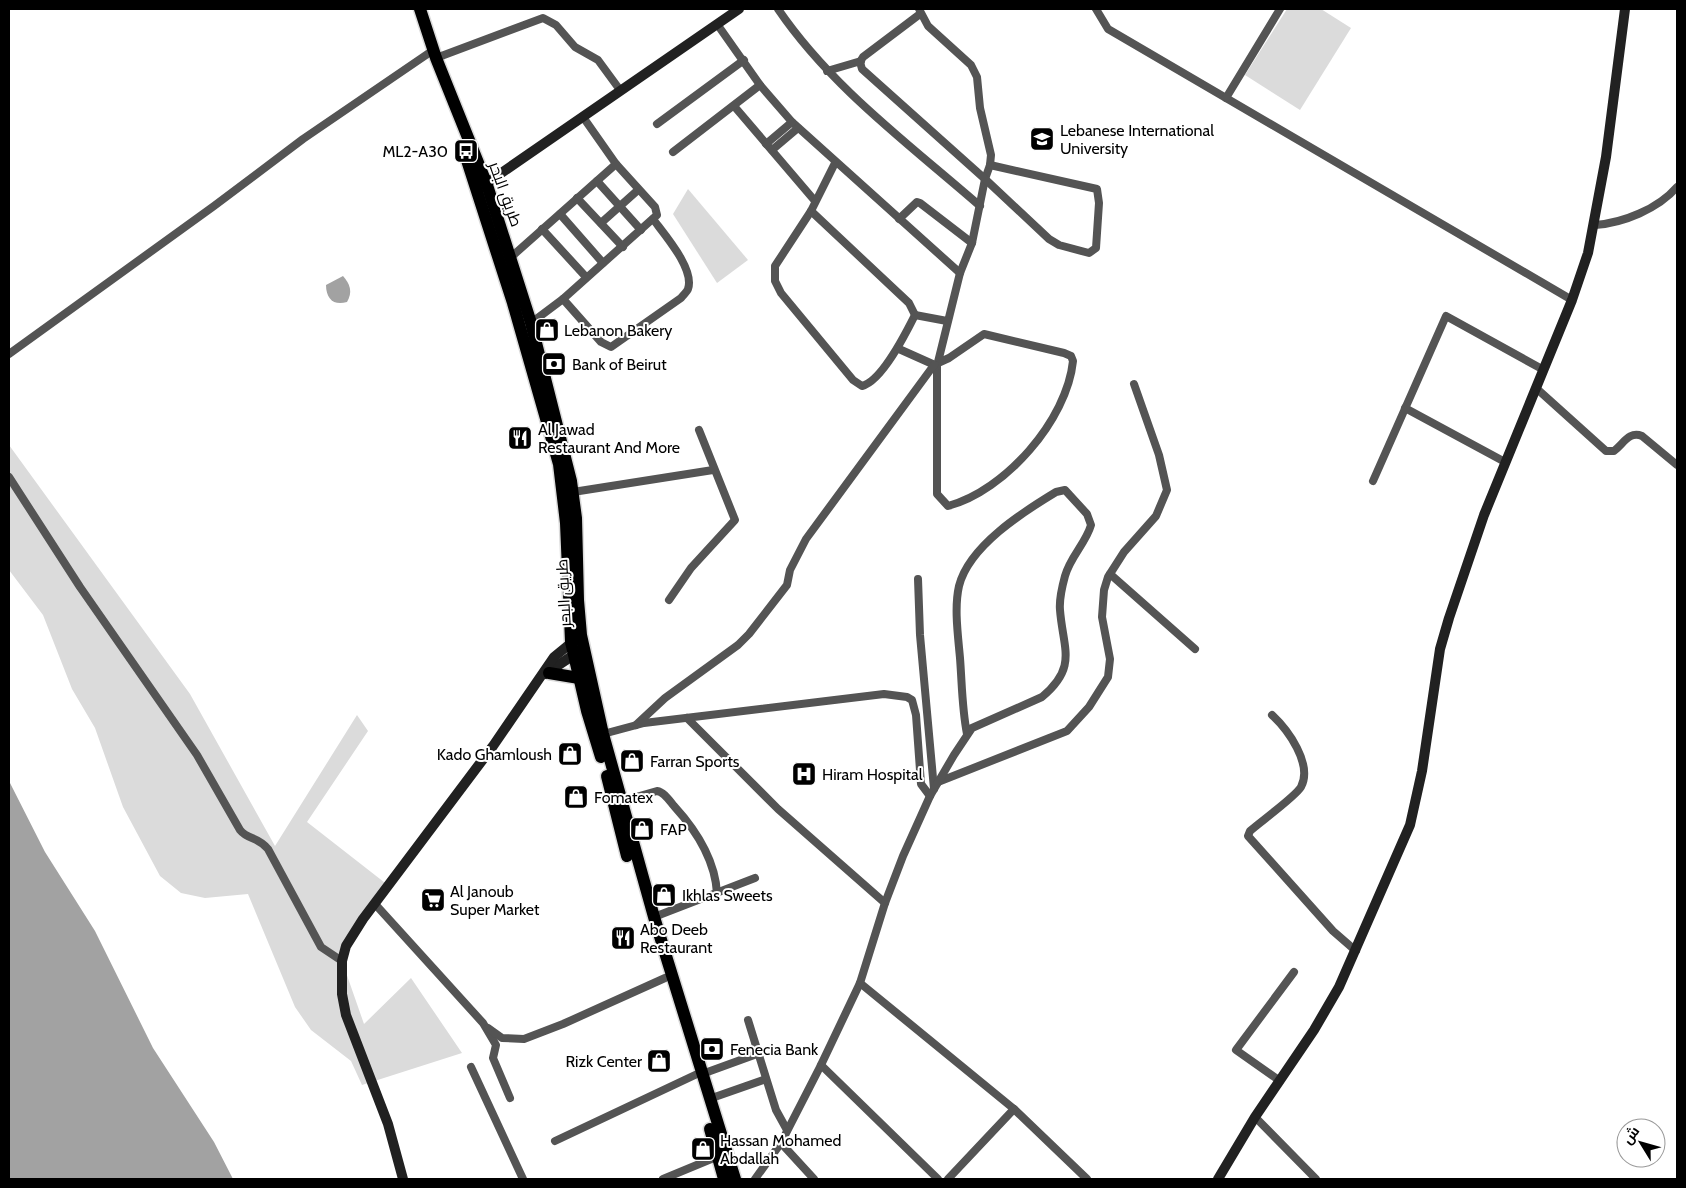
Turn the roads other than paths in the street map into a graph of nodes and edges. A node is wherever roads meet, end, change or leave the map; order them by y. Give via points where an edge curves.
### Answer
1 (413, 9) edge
2 (420, 9) edge
3 (739, 9) edge
4 (778, 9) edge
5 (1096, 9) edge
6 (1280, 9) edge
7 (1624, 9) edge
8 (920, 11) edge
9 (717, 24) junction
10 (432, 56) junction
11 (744, 60) junction
12 (861, 61) junction
13 (827, 71) junction
14 (760, 85) junction
15 (620, 90) junction
16 (1226, 98) junction
17 (734, 106) junction
18 (584, 117) junction
19 (657, 124) dead end
20 (795, 125) junction
21 (769, 147) junction
22 (673, 152) dead end
23 (835, 163) junction
24 (616, 164) junction
25 (990, 166) junction
26 (985, 179) junction
27 (597, 181) junction
28 (481, 187) junction
29 (1677, 187) edge
30 (638, 190) junction
31 (577, 198) junction
32 (815, 201) junction
33 (980, 206) junction
34 (620, 207) junction
35 (811, 211) junction
36 (560, 214) junction
37 (653, 219) junction
38 (899, 219) junction
39 (601, 223) junction
40 (1595, 225) junction
41 (542, 229) junction
42 (641, 230) junction
43 (972, 243) junction
44 (623, 247) junction
45 (510, 258) junction
46 (603, 263) junction
47 (960, 273) junction
48 (586, 277) junction
49 (563, 299) junction
50 (1572, 300) junction
51 (915, 315) junction
52 (947, 321) junction
53 (531, 323) junction
54 (899, 349) junction
55 (9, 354) edge
56 (936, 365) junction
57 (1542, 369) junction
58 (1134, 384) dead end
59 (1536, 388) junction
60 (1405, 408) junction
61 (699, 430) dead end
62 (1505, 462) junction
63 (1677, 465) edge
64 (713, 470) junction
65 (9, 477) edge
66 (1373, 481) dead end
67 (572, 492) junction
68 (1110, 574) junction
69 (918, 579) dead end
70 (669, 600) dead end
71 (576, 639) junction
72 (1195, 649) dead end
73 (579, 652) junction
74 (546, 674) junction
75 (579, 678) junction
76 (1272, 715) dead end
77 (687, 718) junction
78 (636, 725) junction
79 (603, 734) junction
80 (967, 734) junction
81 (934, 789) junction
82 (622, 801) junction
83 (755, 878) dead end
84 (717, 892) junction
85 (885, 903) junction
86 (375, 904) junction
87 (654, 917) junction
88 (1356, 951) junction
89 (342, 961) junction
90 (1294, 972) dead end
91 (665, 978) junction
92 (860, 983) junction
93 (748, 1020) dead end
94 (483, 1023) junction
95 (757, 1054) junction
96 (821, 1065) junction
97 (471, 1067) dead end
98 (698, 1074) junction
99 (766, 1079) junction
100 (1280, 1081) junction
101 (510, 1098) dead end
102 (710, 1099) junction
103 (1014, 1109) junction
104 (1255, 1117) junction
105 (787, 1130) junction
106 (555, 1141) dead end
107 (781, 1143) junction
108 (722, 1154) junction
109 (404, 1179) edge
110 (524, 1179) edge
111 (663, 1179) edge
112 (724, 1179) edge
113 (735, 1179) edge
114 (755, 1179) edge
115 (814, 1179) edge
116 (938, 1179) edge
117 (948, 1179) edge
118 (1087, 1179) edge
119 (1218, 1179) edge
120 (1316, 1179) edge

1 - 10 highway, طريق البحر
2 - 10 highway, طريق البحر
3 - 9 main road
4 - 13 street
5 - 16 street via 1108,30
6 - 16 street
7 - 40 main road
8 - 12 street
8 - 25 street via 928,26 971,65 978,77
9 - 11 street
9 - 15 main road
10 - 15 street via 543,18 556,24 575,47 598,60
10 - 28 highway, طريق البحر
10 - 55 street via 302,138 214,206
11 - 14 street
11 - 19 street
12 - 13 street
12 - 26 street via 862,69
13 - 33 street
14 - 17 street
14 - 20 street
15 - 18 main road
16 - 50 street
17 - 21 street
17 - 22 street
18 - 24 street
18 - 28 main road
20 - 21 street
20 - 23 street
21 - 32 street
23 - 32 street
23 - 38 street
24 - 27 street
24 - 30 street
25 - 26 street
25 - 26 street via 1098,189 1096,248 1089,253 1054,243
26 - 33 street
27 - 31 street
27 - 34 street
28 - 45 highway, طريق البحر
28 - 71 highway, طريق البحر via 559,464
29 - 40 street via 1664,199 1628,218
30 - 34 street
30 - 37 street via 657,211
31 - 36 street
31 - 39 street
32 - 35 street
33 - 43 street
34 - 39 street
34 - 42 street
35 - 51 street via 909,303
35 - 54 street via 775,266 775,281 781,294 857,384 865,386 872,381
36 - 41 street
36 - 46 street
37 - 42 street
37 - 49 street via 685,265 689,286 681,298 611,347 600,342
38 - 43 street via 916,202 920,203
38 - 47 street
39 - 44 street
40 - 50 main road
41 - 45 street
41 - 48 street
42 - 44 street
43 - 47 street
44 - 46 street
45 - 53 highway, طريق البحر
46 - 48 street
47 - 52 street
48 - 49 street
49 - 53 street
50 - 57 main road
51 - 52 street
51 - 54 street
52 - 56 street
53 - 67 highway, طريق البحر via 562,440
54 - 56 street
56 - 56 street via 937,494 948,506 964,502 997,480 1029,452 1061,401 1073,361 1068,355 984,334
56 - 78 street via 806,539 790,570 787,585 749,634 665,698
57 - 59 main road
57 - 60 street via 1446,316
58 - 68 street via 1156,446 1167,490 1156,516 1124,552
59 - 62 main road
59 - 63 street via 1606,451 1614,451 1635,434 1642,436
60 - 62 street
60 - 66 street
61 - 64 street
62 - 88 main road via 1440,649 1422,771 1410,825
64 - 67 street
64 - 70 street via 735,520 691,568
65 - 89 street via 80,587 197,755 240,830 247,837 258,839 268,849 321,946
67 - 71 highway, طريق البحر via 576,518
68 - 72 street
68 - 81 street via 1104,590 1102,616 1110,670 1089,707 1067,730
69 - 81 street
71 - 73 highway, طريق البحر
71 - 74 main road via 554,657
73 - 74 main road
73 - 75 highway, طريق البحر
73 - 79 highway, طريق البحر
74 - 75 highway
74 - 86 main road
75 - 91 highway, طريق البحر via 626,852
76 - 88 street via 1296,746 1304,776 1300,788 1248,836 1333,931
77 - 78 street
77 - 81 street via 884,694 907,697 912,700 916,715 921,784
77 - 85 street via 778,809
78 - 79 street
79 - 82 highway, طريق البحر
80 - 80 street via 978,724 1042,697 1064,669 1067,656 1061,595 1073,555 1091,525 1087,514 1065,490 1056,492 1009,523 964,574 958,595 957,619
80 - 81 street
81 - 85 street
82 - 84 street via 657,791 664,795 693,827 715,878
82 - 87 highway, طريق البحر
83 - 84 street
84 - 87 street
85 - 92 street
86 - 89 main road via 352,934
86 - 94 street
87 - 98 highway, طريق البحر
88 - 100 main road via 1326,1010
89 - 109 main road via 346,1015 388,1124
90 - 100 street via 1236,1050
91 - 94 street via 524,1039 502,1038
91 - 98 highway, طريق البحر
92 - 96 street
92 - 103 street
93 - 95 street
94 - 101 street via 496,1045 493,1058
95 - 98 street
95 - 99 street
96 - 105 street
96 - 116 street
97 - 110 street
98 - 102 highway, طريق البحر
98 - 106 street
98 - 108 highway, طريق البحر
99 - 102 street
99 - 105 street via 776,1110
100 - 104 main road
102 - 108 highway, طريق البحر
103 - 117 street
103 - 118 street
104 - 119 main road
104 - 120 street
105 - 107 street
107 - 114 street
107 - 115 street
108 - 111 street
108 - 112 highway, طريق البحر
108 - 113 highway, طريق البحر

